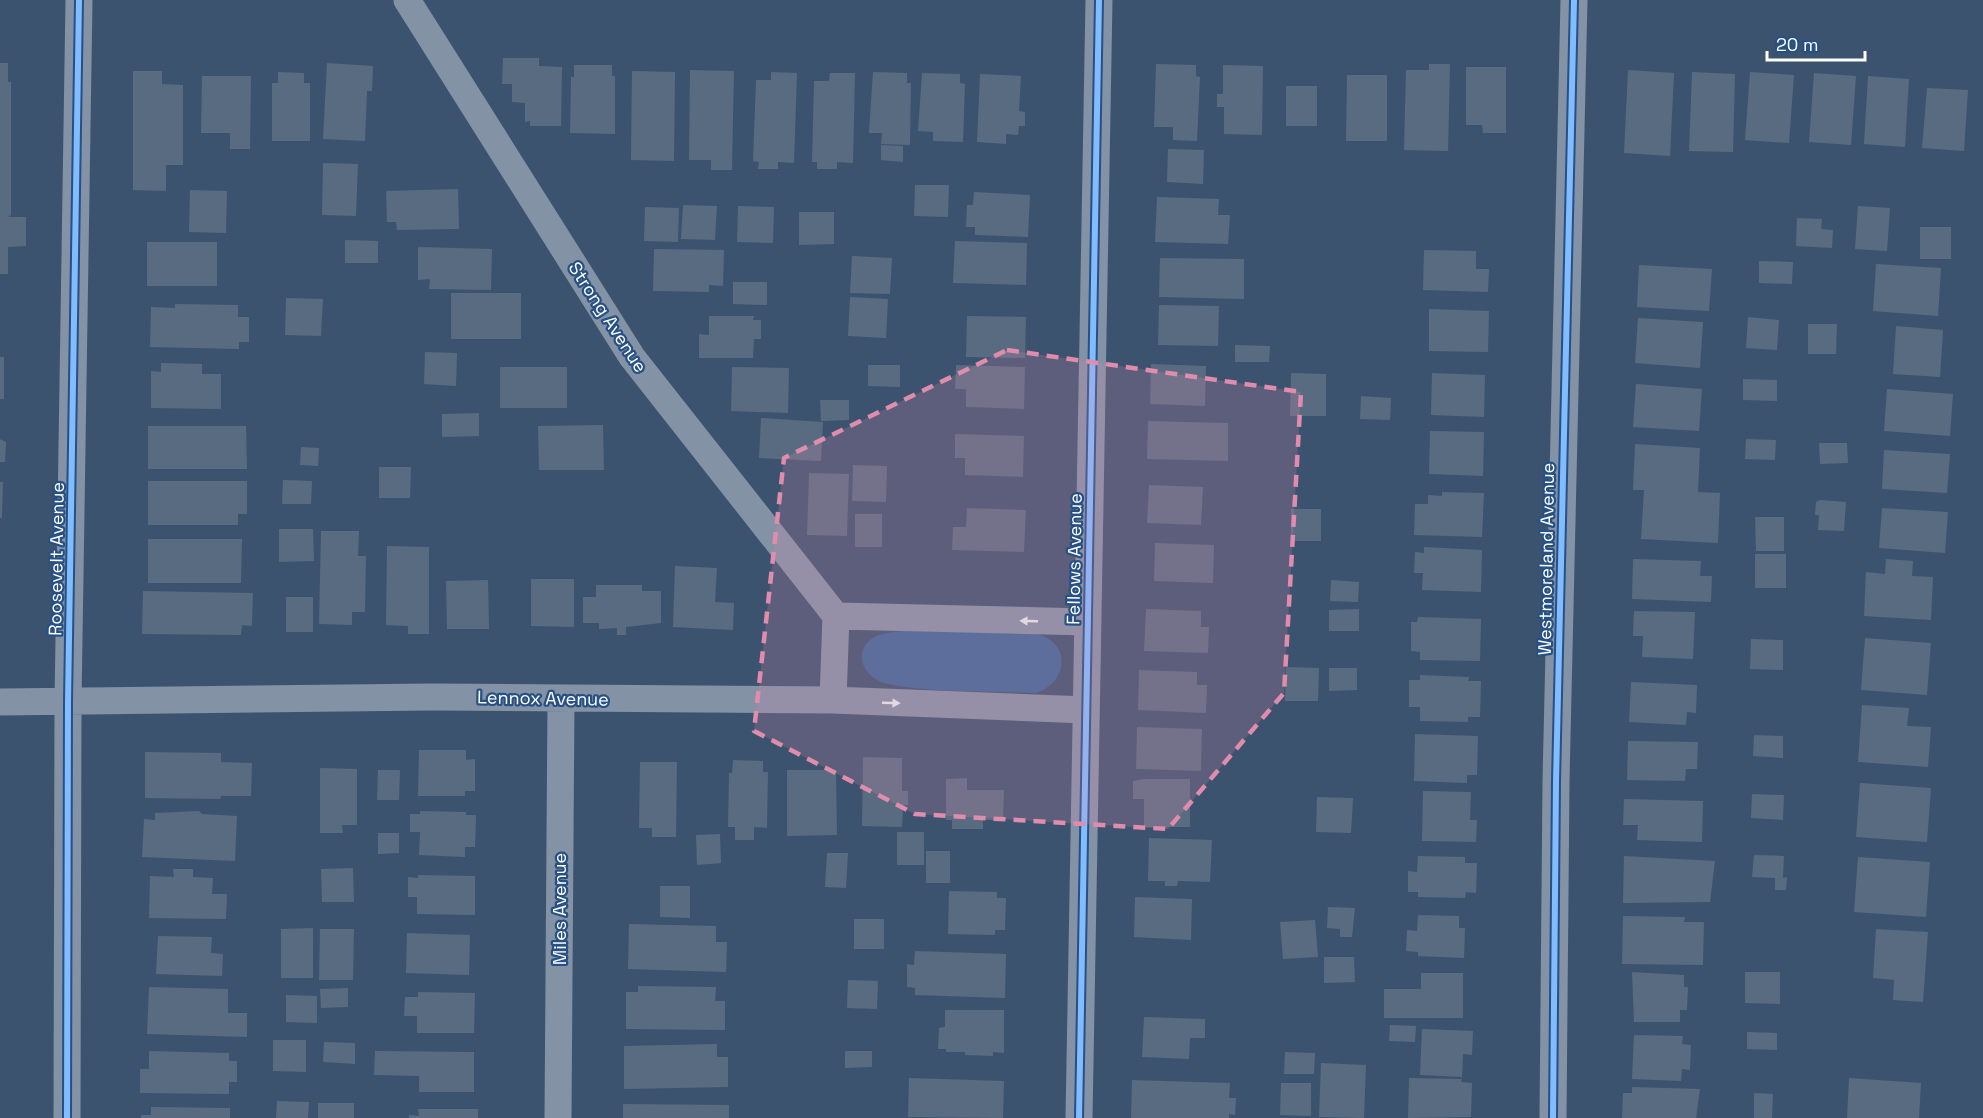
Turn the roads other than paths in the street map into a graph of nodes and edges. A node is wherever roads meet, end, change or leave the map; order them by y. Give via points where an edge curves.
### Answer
1 (79, 0) edge
2 (407, 0) edge
3 (1099, 0) edge
4 (1574, 0) edge
5 (836, 616) junction
6 (1088, 622) junction
7 (561, 699) junction
8 (833, 700) junction
9 (0, 702) edge
10 (68, 702) junction
11 (1086, 710) junction
12 (67, 1118) edge
13 (558, 1118) edge
14 (1078, 1118) edge
15 (1553, 1118) edge

1 - 10 street, Roosevelt Avenue
2 - 5 street, Strong Avenue via 632,357
3 - 6 street, Fellows Avenue
4 - 15 street, Westmoreland Avenue via 1556,781
6 -> 5 street
5 - 8 street
6 - 11 street, Fellows Avenue
7 - 8 street, Lennox Avenue
7 - 10 street, Lennox Avenue
7 - 13 street, Miles Avenue
8 -> 11 street, Lennox Avenue
9 - 10 street, Lennox Avenue
10 - 12 street, Roosevelt Avenue
11 - 14 street, Fellows Avenue

